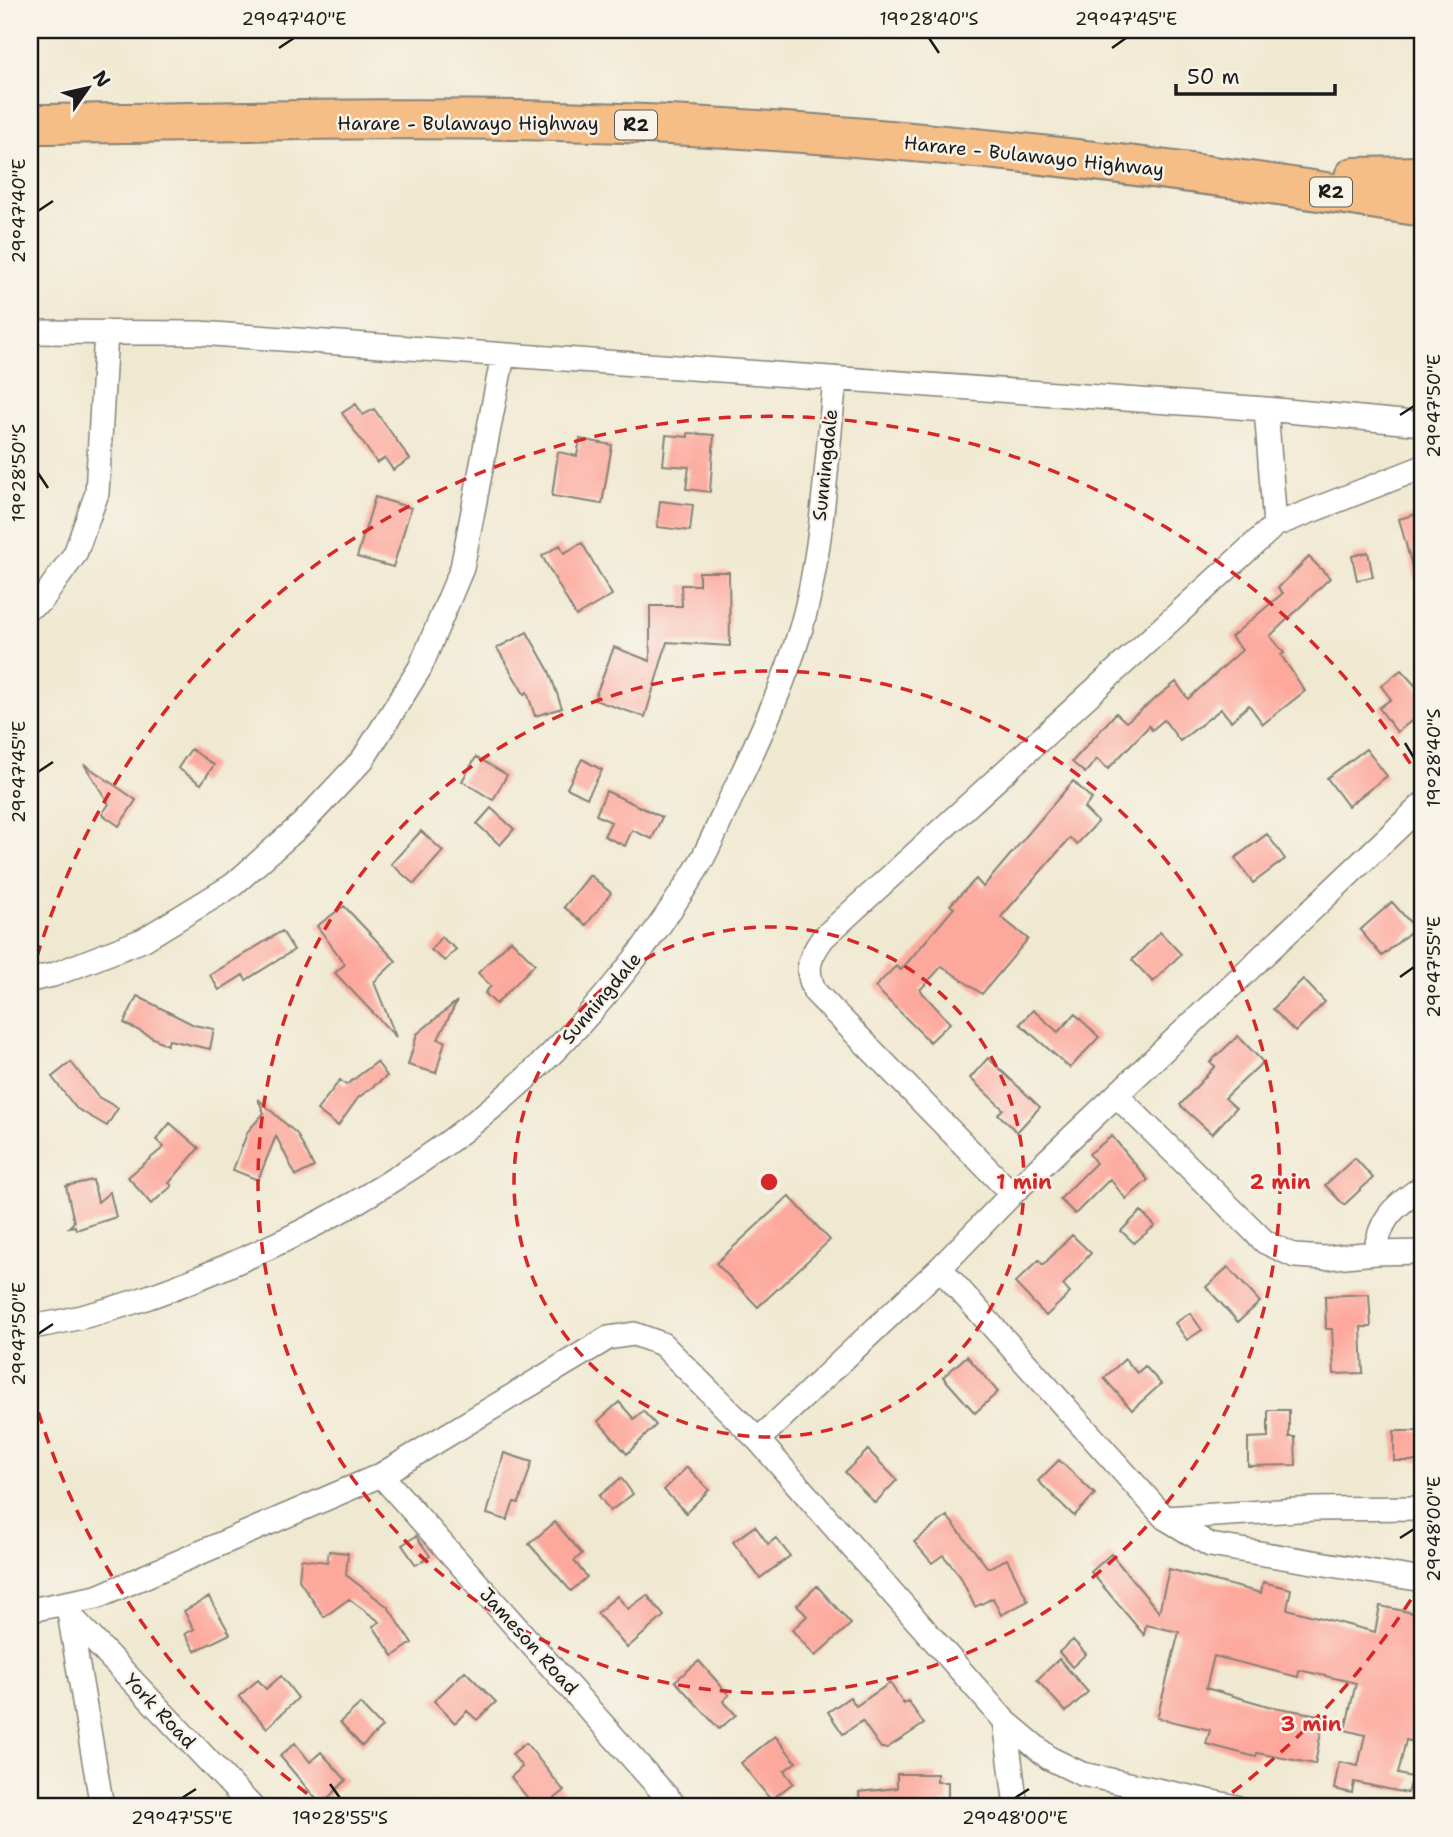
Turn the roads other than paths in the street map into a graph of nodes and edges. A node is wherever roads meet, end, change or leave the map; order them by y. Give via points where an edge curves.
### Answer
1 (30, 124) edge
2 (1423, 176) edge
3 (1240, 178) junction
4 (1423, 207) edge
5 (30, 332) edge
6 (106, 332) junction
7 (503, 355) junction
8 (835, 381) junction
9 (1266, 409) junction
10 (1423, 424) edge
11 (1423, 467) edge
12 (1275, 525) junction
13 (30, 607) edge
14 (1423, 804) edge
15 (30, 980) edge
16 (1117, 1096) junction
17 (1423, 1186) edge
18 (1012, 1194) junction
19 (1423, 1252) edge
20 (1375, 1253) junction
21 (940, 1268) junction
22 (30, 1327) edge
23 (758, 1440) junction
24 (382, 1475) junction
25 (1423, 1508) edge
26 (1165, 1518) junction
27 (1423, 1580) edge
28 (71, 1609) junction
29 (30, 1610) edge
30 (1004, 1721) junction
31 (102, 1807) edge
32 (252, 1807) edge
33 (676, 1807) edge
34 (1016, 1807) edge
35 (1236, 1807) edge

1 - 3 highway, Harare - Bulawayo Highway / R2 via 556,121 973,148
2 - 3 highway, Harare - Bulawayo Highway / R2
3 - 4 highway, Harare - Bulawayo Highway / R2
5 - 6 street
6 - 7 street via 198,333
6 - 13 street via 97,493 75,554 42,600
7 - 8 street
7 - 15 street via 462,568 419,668 363,759 303,823 233,885 143,940
8 - 9 street
8 - 22 street, Sunningdale via 817,543 801,627 768,717 698,867 586,1022 507,1099 429,1159 303,1233 167,1293
9 - 10 street
9 - 12 street
11 - 12 street
12 - 18 street via 822,938 810,957 807,974 815,992
14 - 16 street
16 - 18 street
16 - 20 street via 1265,1242 1296,1256
17 - 20 street via 1391,1210 1379,1228
18 - 21 street
19 - 20 street
21 - 23 street
21 - 26 street
23 - 24 street via 662,1344 634,1334 608,1338
23 - 30 street
24 - 28 street
24 - 33 street, Jameson Road
25 - 26 street
26 - 27 street via 1210,1545
28 - 29 street
28 - 31 street
28 - 32 street, York Road
30 - 34 street
30 - 35 street via 1049,1758 1082,1774

